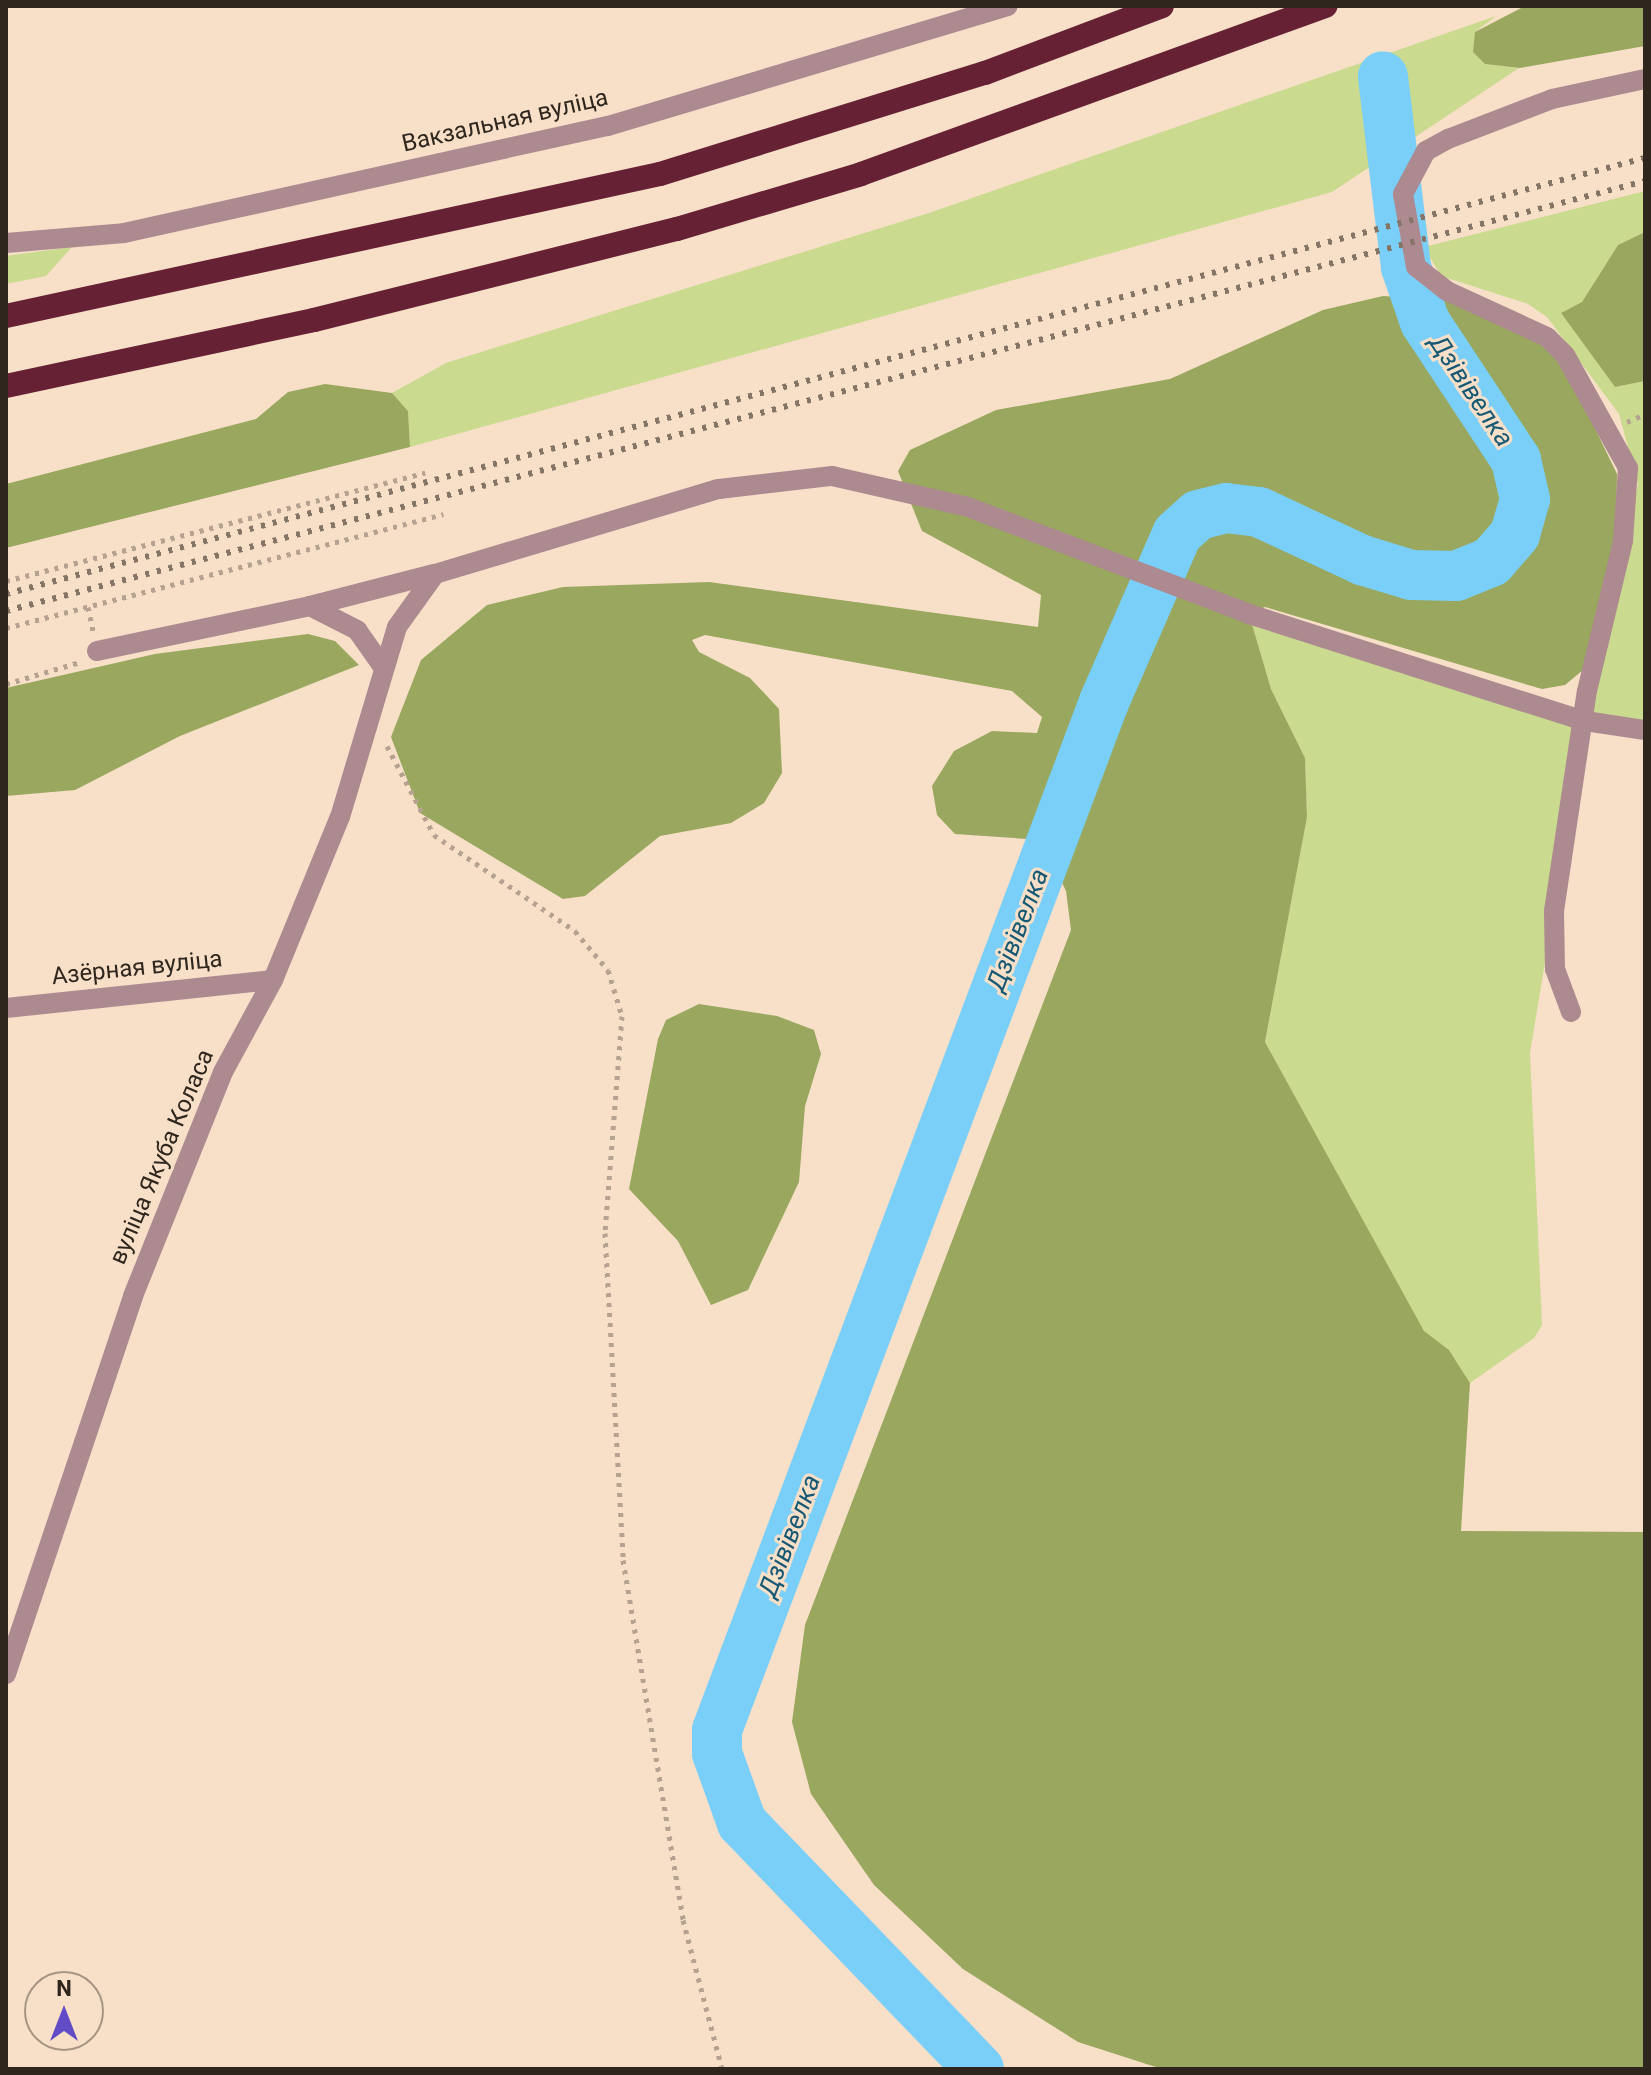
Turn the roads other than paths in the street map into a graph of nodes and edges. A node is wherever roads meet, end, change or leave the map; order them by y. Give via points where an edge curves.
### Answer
1 (1007, 6) edge
2 (1162, 6) edge
3 (1326, 6) edge
4 (1645, 79) edge
5 (6, 243) edge
6 (6, 316) edge
7 (6, 386) edge
8 (435, 574) junction
9 (310, 606) junction
10 (96, 646) road end
11 (383, 667) junction
12 (1585, 721) junction
13 (1645, 730) edge
14 (273, 980) junction
15 (6, 1008) edge
16 (1571, 1012) dead end
17 (6, 1674) edge

1 - 5 street, Вакзальная вуліца via 608,126 124,233
2 - 6 highway via 985,73 660,174
3 - 7 highway via 861,174 677,229 314,320
4 - 12 street via 1552,99 1448,139 1426,151 1403,194 1416,267 1447,291 1547,337 1595,398 1628,468 1623,541
8 - 9 street
8 - 11 street, вуліца Якуба Коласа via 413,599
8 - 12 street via 719,489 832,476 968,507 1191,594
9 - 10 street
9 - 11 street via 357,630
11 - 14 street, вуліца Якуба Коласа via 340,817
12 - 13 street
12 - 16 street via 1554,911 1555,969
14 - 15 street, Азёрная вуліца
14 - 17 street, вуліца Якуба Коласа via 223,1072 133,1296

